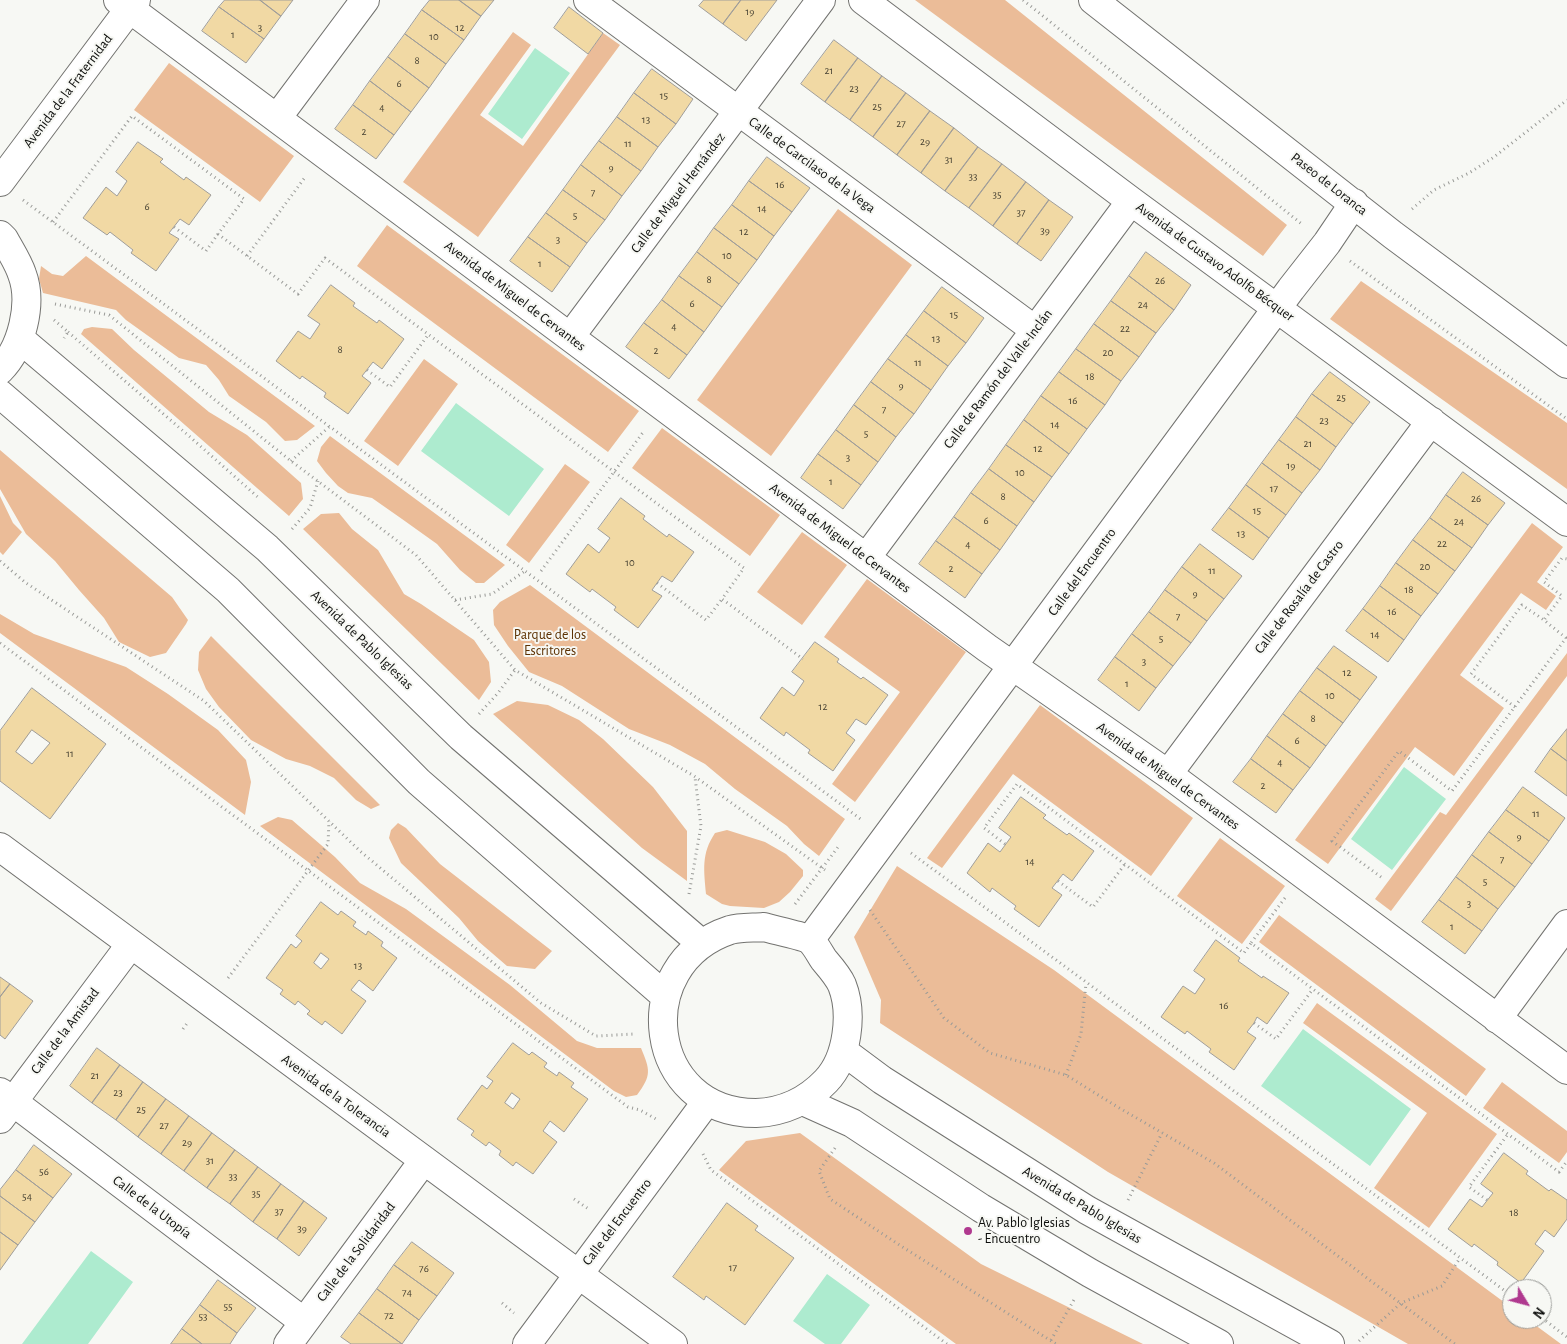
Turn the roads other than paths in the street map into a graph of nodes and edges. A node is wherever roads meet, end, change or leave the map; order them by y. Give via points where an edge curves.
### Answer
1 (365, 0) edge
2 (588, 0) edge
3 (821, 0) edge
4 (864, 0) edge
5 (1093, 0) edge
6 (128, 3) edge
7 (739, 111) junction
8 (277, 118) junction
9 (8, 188) edge
10 (1131, 201) junction
11 (1354, 203) junction
12 (0, 235) edge
13 (1277, 308) junction
14 (1035, 330) junction
15 (570, 337) junction
16 (20, 339) junction
17 (1567, 364) edge
18 (0, 370) edge
19 (0, 394) edge
20 (1431, 421) junction
21 (1567, 522) edge
22 (866, 558) junction
23 (1012, 666) junction
24 (1168, 774) junction
25 (0, 847) edge
26 (1567, 924) edge
27 (810, 940) junction
28 (131, 944) junction
29 (702, 944) junction
30 (665, 996) junction
31 (1497, 1019) junction
32 (844, 1051) junction
33 (1567, 1070) edge
34 (707, 1101) junction
35 (803, 1101) junction
36 (4, 1105) edge
37 (424, 1160) junction
38 (578, 1274) junction
39 (304, 1322) junction
40 (288, 1344) edge
41 (526, 1344) edge
42 (673, 1344) edge
43 (1219, 1344) edge
44 (1330, 1344) edge

1 - 8 street
2 - 7 street, Calle de Garcilaso de la Vega
3 - 7 street, Calle de Miguel Hernández
4 - 10 street, Avenida de Gustavo Adolfo Bécquer
5 - 11 street, Paseo de Loranca
6 - 8 street, Avenida de Miguel de Cervantes
6 - 9 street, Avenida de la Fraternidad
7 - 14 street, Calle de Garcilaso de la Vega
7 - 15 street, Calle de Miguel Hernández
8 - 15 street, Avenida de Miguel de Cervantes
10 - 13 street, Avenida de Gustavo Adolfo Bécquer
10 - 14 street, Calle de Ramón del Valle-Inclán
11 - 13 street, Calle del Encuentro
11 - 17 street, Paseo de Loranca
12 - 16 street via 23,275 27,305
13 - 20 street, Avenida de Gustavo Adolfo Bécquer
13 - 23 street, Calle del Encuentro
14 - 22 street, Calle de Ramón del Valle-Inclán
15 - 22 street, Avenida de Miguel de Cervantes
16 - 18 street
16 - 29 street, Avenida de Pablo Iglesias via 267,548 461,738
19 - 30 street via 228,590 419,782
20 - 21 street, Avenida de Gustavo Adolfo Bécquer
20 - 24 street, Calle de Rosalía de Castro
22 - 23 street, Avenida de Miguel de Cervantes
23 - 24 street, Avenida de Miguel de Cervantes
23 - 27 street, Calle del Encuentro
24 - 31 street, Avenida de Miguel de Cervantes
25 - 28 street, Avenida de la Tolerancia
26 - 31 street
27 - 29 street via 764,927 731,930
27 - 32 street via 842,984 848,1017
28 - 36 street, Calle de la Amistad
28 - 37 street, Avenida de la Tolerancia
29 - 30 street via 679,967
30 - 34 street via 662,1032 670,1059 685,1083
31 - 33 street, Avenida de Miguel de Cervantes
32 - 35 street via 827,1080
32 - 44 street, Avenida de Pablo Iglesias via 882,1080 1086,1210
34 - 35 street via 738,1113 771,1112
34 - 38 street, Calle del Encuentro
35 - 43 street via 852,1123 981,1208
36 - 39 street, Calle de la Utopía
37 - 38 street, Avenida de la Tolerancia
37 - 39 street, Calle de la Solidaridad
38 - 41 street, Calle del Encuentro
38 - 42 street, Avenida de la Tolerancia
39 - 40 street, Calle de la Solidaridad

